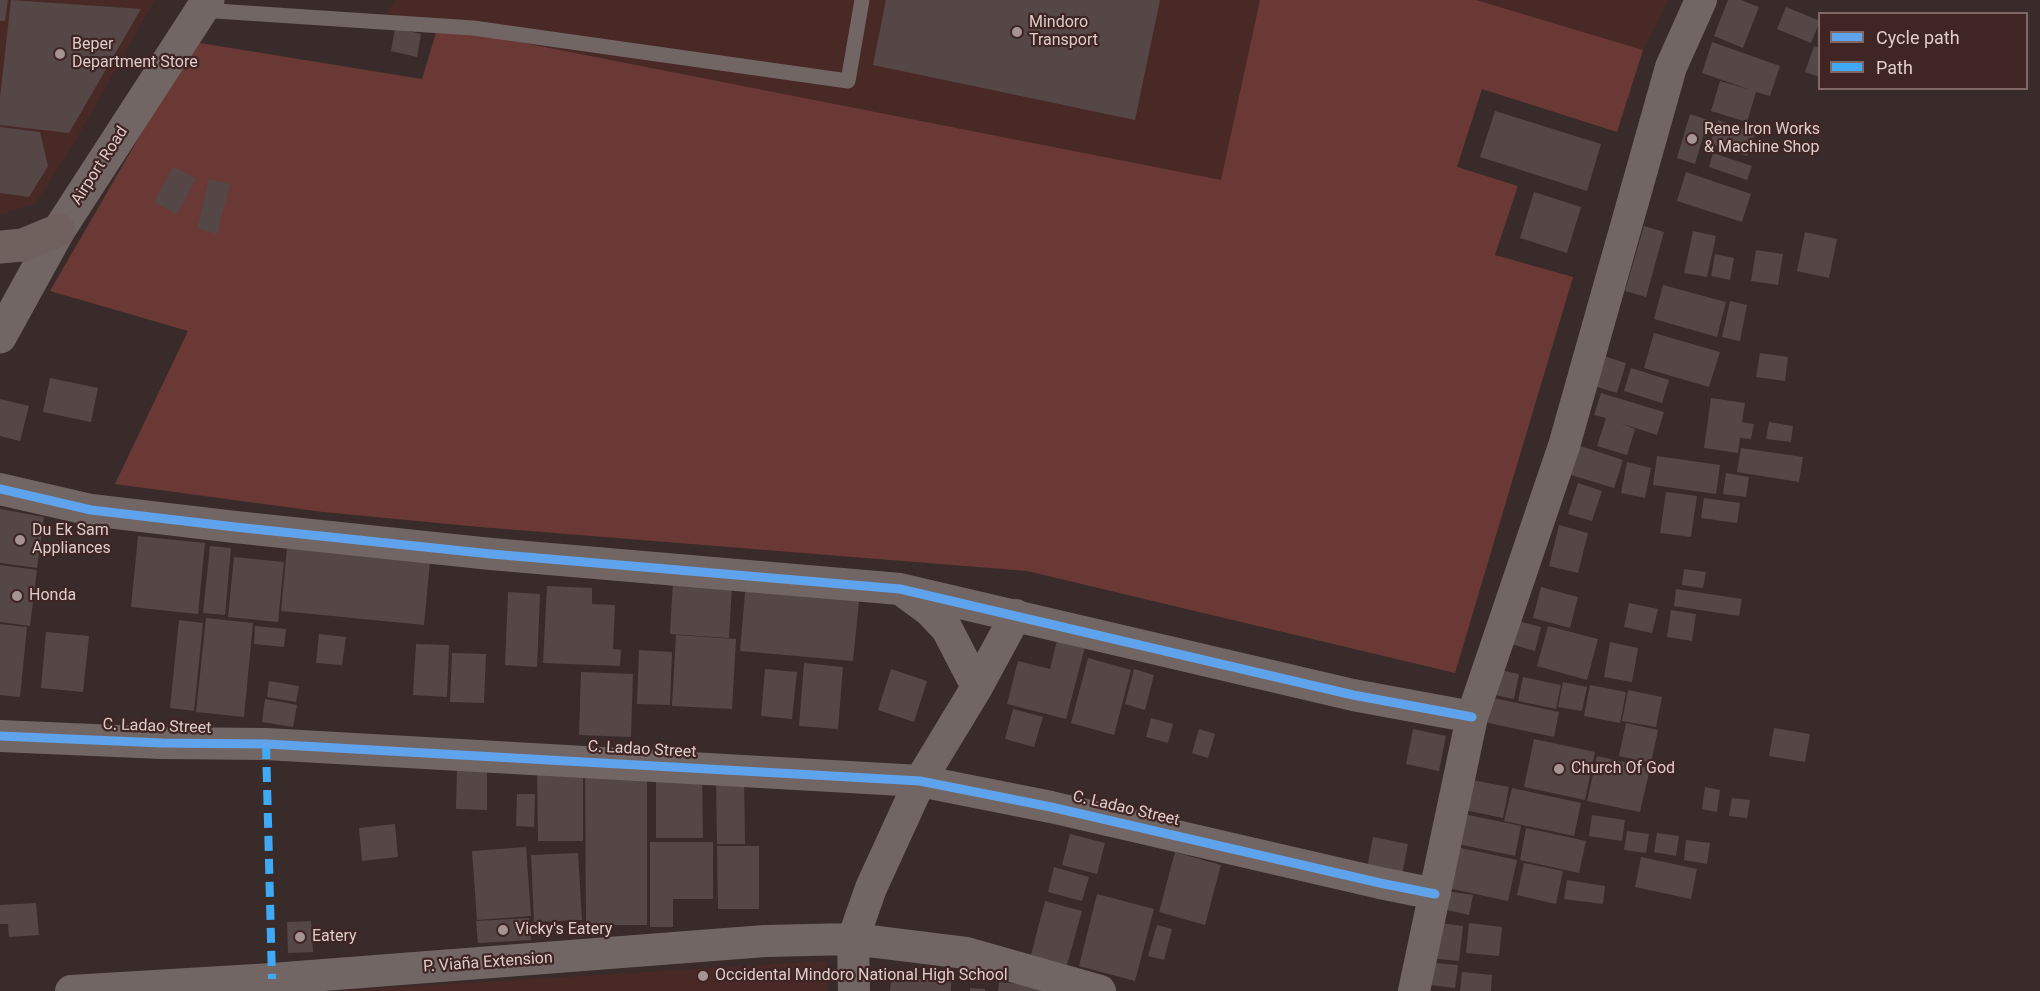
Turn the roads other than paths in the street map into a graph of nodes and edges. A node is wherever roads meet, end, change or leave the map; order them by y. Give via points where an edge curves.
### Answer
1 (862, 0) edge
2 (1701, 0) edge
3 (204, 5) edge
4 (59, 230) junction
5 (0, 247) edge
6 (0, 337) edge
7 (0, 489) edge
8 (900, 589) junction
9 (1016, 615) junction
10 (977, 687) junction
11 (1472, 717) junction
12 (0, 736) edge
13 (920, 781) junction
14 (1435, 894) junction
15 (854, 939) junction
16 (1084, 989) edge
17 (71, 991) edge
18 (854, 991) edge
19 (1414, 991) edge

1 - 3 lane via 848,81 473,28
2 - 11 street via 1671,67 1564,446
3 - 4 street, Airport Road
4 - 5 main road via 23,245
4 - 6 street, Airport Road
7 - 8 street via 91,510 246,528 491,554
8 - 9 street
8 - 10 street via 947,629
9 - 10 street
9 - 11 street via 1353,695
10 - 13 street
11 - 14 street
12 - 13 street, C. Ladao Street via 266,744
13 - 14 street, C. Ladao Street
13 - 15 street via 872,888
14 - 19 street
15 - 16 street, P. Viaña Extension via 966,953
15 - 17 street, P. Viaña Extension via 765,941
15 - 18 street

